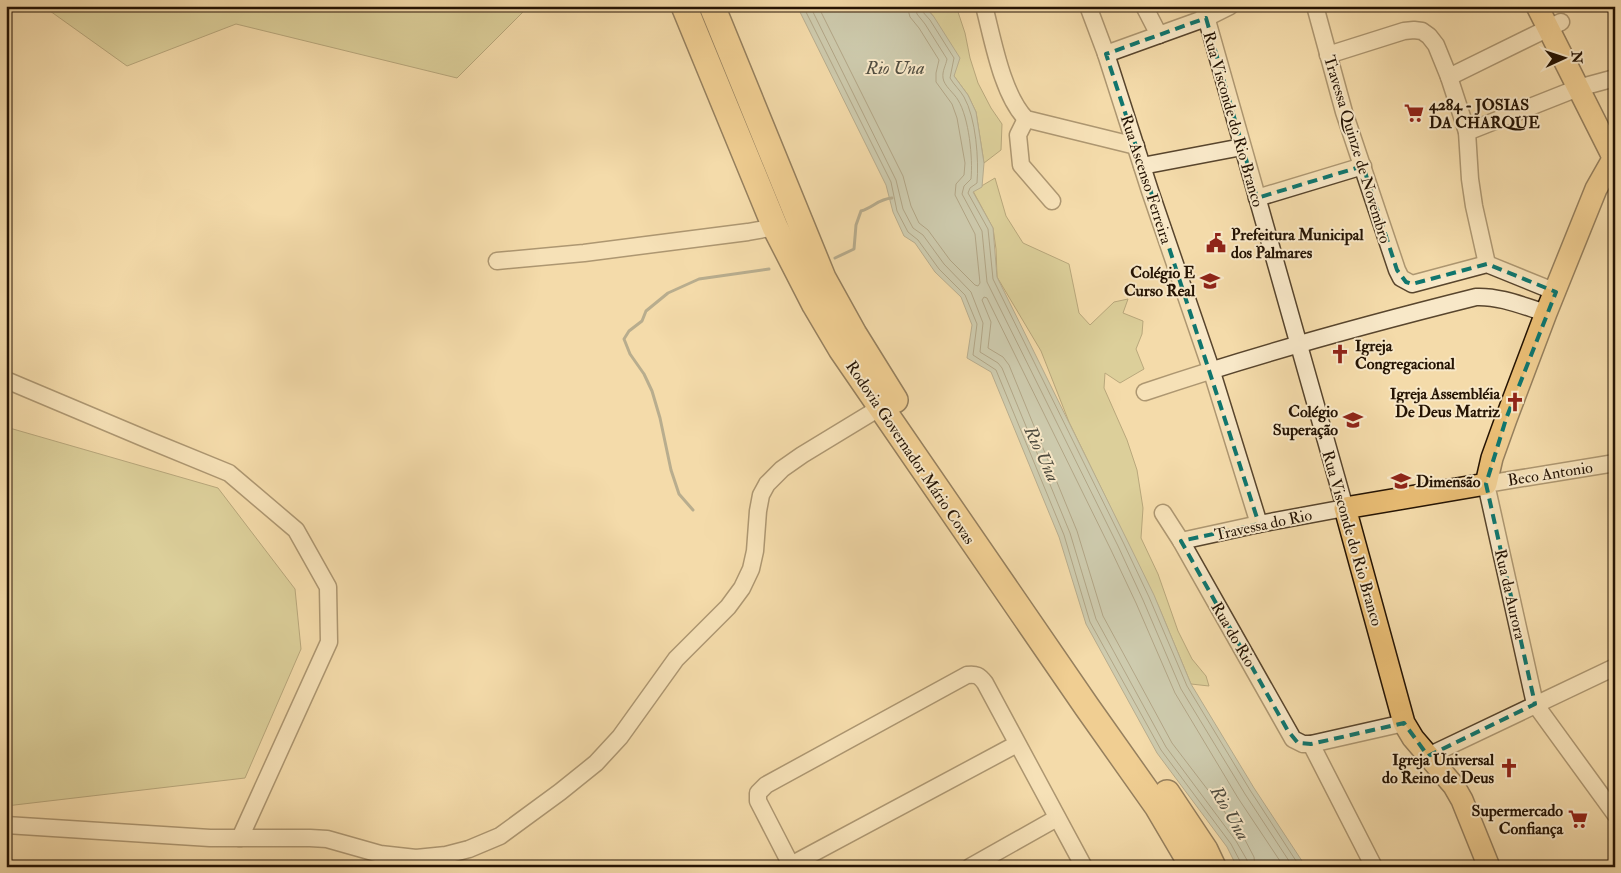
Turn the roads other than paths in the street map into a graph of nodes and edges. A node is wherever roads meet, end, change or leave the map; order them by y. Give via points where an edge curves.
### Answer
1 (684, 6) edge
2 (712, 6) edge
3 (984, 6) edge
4 (1088, 6) edge
5 (1144, 6) edge
6 (1230, 6) edge
7 (1315, 6) edge
8 (1537, 6) edge
9 (1204, 12) edge
10 (1554, 19) edge
11 (1159, 35) junction
12 (1106, 54) junction
13 (1328, 55) junction
14 (1449, 77) junction
15 (1615, 78) edge
16 (1585, 86) junction
17 (1026, 120) junction
18 (1467, 132) junction
19 (1615, 136) edge
20 (1136, 146) junction
21 (1242, 147) junction
22 (1614, 160) edge
23 (1142, 166) junction
24 (1363, 166) junction
25 (1257, 198) junction
26 (1052, 201) dead end
27 (775, 227) junction
28 (497, 261) dead end
29 (1487, 264) junction
30 (1556, 292) junction
31 (1546, 313) junction
32 (1298, 343) junction
33 (1211, 369) junction
34 (6, 380) edge
35 (1145, 392) dead end
36 (881, 407) junction
37 (1615, 463) edge
38 (1486, 484) junction
39 (1345, 508) junction
40 (1162, 513) dead end
41 (1259, 524) junction
42 (1181, 541) junction
43 (1615, 667) edge
44 (1535, 704) junction
45 (1404, 722) junction
46 (1017, 744) junction
47 (1311, 744) junction
48 (1428, 756) junction
49 (1615, 814) edge
50 (1057, 818) junction
51 (6, 825) edge
52 (240, 838) junction
53 (792, 866) edge
54 (970, 867) edge
55 (1084, 867) edge
56 (1193, 867) edge
57 (1213, 867) edge
58 (1374, 867) edge
59 (1489, 867) edge

1 - 27 highway, Rodovia Governador Mário Covas
2 - 57 highway, Rodovia Governador Mário Covas via 823,278 854,334 904,414 1174,802
3 - 17 street via 1004,80
4 - 12 street, Rua Ascenso Ferreira
5 - 11 street
6 - 9 street
7 - 13 street, Travessa Quinze de Novembro
8 - 10 main road
9 - 11 street
9 - 21 street, Rua Visconde do Rio Branco
10 - 14 street
10 - 16 main road
11 - 12 street
12 - 20 street, Rua Ascenso Ferreira
13 - 14 street via 1404,31 1422,31 1436,46
13 - 24 street, Travessa Quinze de Novembro
14 - 18 street
15 - 16 street
16 - 18 street
16 - 19 main road
16 - 22 main road
17 - 20 street
17 - 26 street via 1018,134 1021,165
18 - 29 street via 1471,188
20 - 23 street, Rua Ascenso Ferreira
21 - 23 street
21 - 25 street, Rua Visconde do Rio Branco
22 - 30 main road via 1596,189
23 - 33 street, Rua Ascenso Ferreira
24 - 25 street
24 - 29 street, Travessa Quinze de Novembro via 1396,270 1406,282 1412,284
25 - 32 street, Rua Visconde do Rio Branco
27 - 28 street via 584,254
27 - 36 highway, Rodovia Governador Mário Covas via 840,349
29 - 30 street
30 - 31 main road
31 - 32 street via 1498,298 1476,297
31 - 38 main road via 1492,458
32 - 33 street
32 - 39 street, Rua Visconde do Rio Branco
33 - 35 street
33 - 41 street, Rua Ascenso Ferreira
34 - 52 street via 229,473 296,530 328,587 330,642
36 - 52 street via 802,455 767,484 758,511 751,570 728,607 676,658 620,737 596,763 500,836 469,849 416,858 380,854 327,839
36 - 56 highway, Rodovia Governador Mário Covas via 1157,806
37 - 38 street, Beco Antonio
38 - 39 main road
38 - 44 street, Rua da Aurora
39 - 41 street, Travessa do Rio
39 - 45 main road, Rua Visconde do Rio Branco
40 - 42 street, Rua do Rio
41 - 42 street, Travessa do Rio
42 - 47 street, Rua do Rio via 1293,739
43 - 44 street
44 - 48 street
44 - 49 street
45 - 47 street
45 - 48 main road, Rua Visconde do Rio Branco
46 - 50 street
46 - 53 street
46 - 53 street via 981,677 967,675 766,785 758,793 758,802
47 - 58 street
48 - 59 main road, Rua Visconde do Rio Branco via 1462,800
50 - 54 street
50 - 55 street
51 - 52 street

